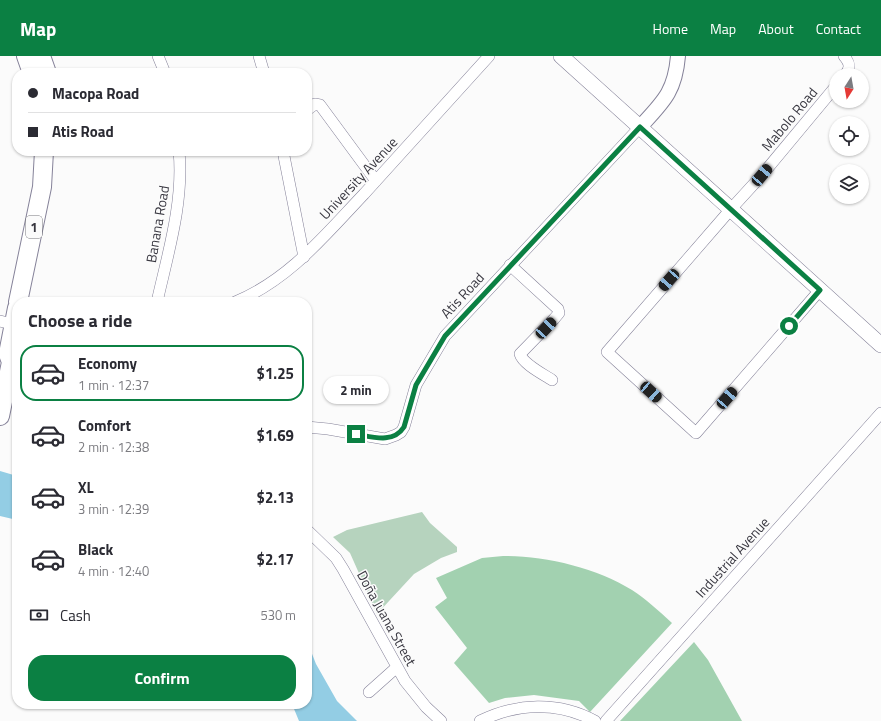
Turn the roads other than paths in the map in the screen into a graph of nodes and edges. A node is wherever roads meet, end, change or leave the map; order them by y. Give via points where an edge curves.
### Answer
1 (26, 56) edge
2 (41, 56) edge
3 (158, 56) edge
4 (259, 56) edge
5 (489, 56) edge
6 (561, 56) edge
7 (678, 56) edge
8 (844, 56) edge
9 (30, 68) edge
10 (45, 68) edge
11 (163, 68) edge
12 (263, 68) edge
13 (849, 68) edge
14 (829, 94) edge
15 (312, 106) edge
16 (640, 127) junction
17 (44, 156) edge
18 (56, 156) edge
19 (180, 156) edge
20 (284, 156) edge
21 (376, 182) junction
22 (731, 209) junction
23 (304, 257) junction
24 (510, 265) junction
25 (820, 290) junction
26 (19, 297) edge
27 (31, 297) edge
28 (158, 297) edge
29 (247, 297) edge
30 (12, 320) edge
31 (881, 345) edge
32 (12, 358) edge
33 (12, 365) edge
34 (552, 380) dead end
35 (3, 387) edge
36 (881, 413) edge
37 (0, 416) edge
38 (312, 427) edge
39 (312, 535) edge
40 (397, 667) junction
41 (369, 692) dead end
42 (441, 721) edge
43 (480, 721) edge
44 (595, 721) edge
45 (606, 721) edge

1 - 9 highway
2 - 10 highway
3 - 11 street
4 - 12 street
5 - 21 street, University Avenue
6 - 16 main road
7 - 16 street via 670,90
8 - 13 street via 848,60
14 - 22 street, Mabolo Road
15 - 21 street via 320,105
16 - 22 main road
16 - 24 street, Atis Road
17 - 26 highway, 1 via 42,187
18 - 27 highway, 1 via 53,190
19 - 28 street, Banana Road via 177,207
20 - 23 street
21 - 23 street, University Avenue
22 - 25 main road
22 - 25 street, Mabolo Road via 606,352 696,433
23 - 29 street, University Avenue via 270,284
24 - 34 street via 558,309 559,313 520,354 526,363
24 - 38 street, Atis Road via 445,336 416,385 401,432 385,439
25 - 31 main road
30 - 32 highway via 8,354
33 - 35 highway
35 - 37 highway
36 - 45 street, Industrial Avenue
39 - 40 street, Doña Juana Street via 336,558
40 - 41 street
40 - 42 street, Doña Juana Street via 405,681
43 - 44 street via 511,709 549,706 587,716

